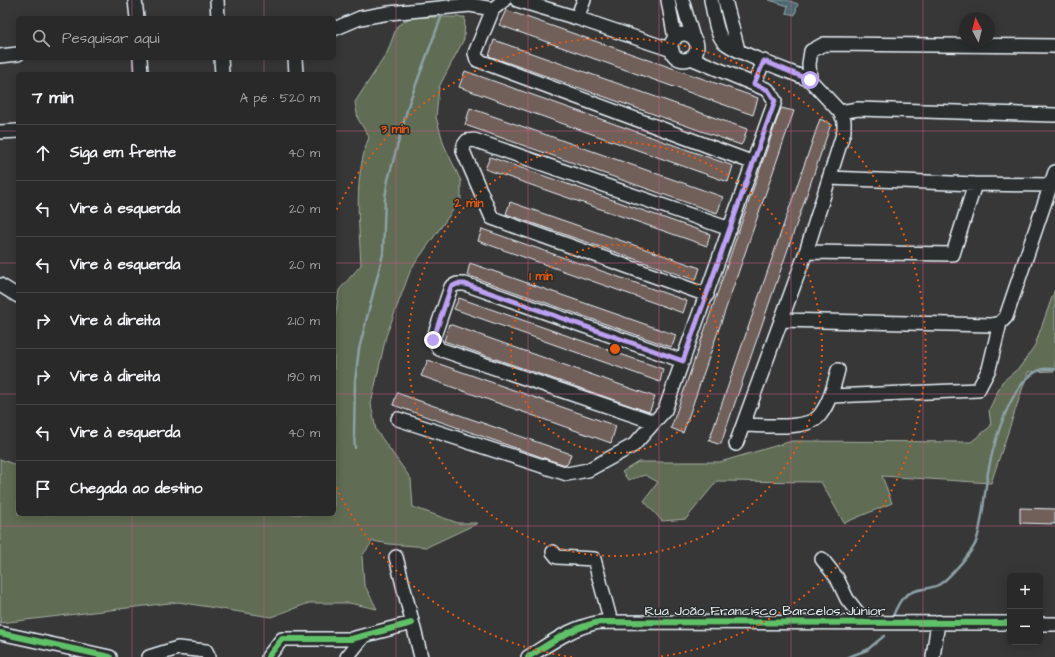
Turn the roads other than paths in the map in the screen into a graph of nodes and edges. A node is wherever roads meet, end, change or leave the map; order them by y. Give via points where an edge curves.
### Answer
1 (135, 0) edge
2 (217, 0) edge
3 (504, 0) edge
4 (517, 0) edge
5 (584, 0) edge
6 (668, 0) edge
7 (682, 0) edge
8 (711, 0) edge
9 (726, 0) edge
10 (493, 9) junction
11 (137, 16) edge
12 (218, 16) edge
13 (577, 18) junction
14 (336, 28) edge
15 (693, 38) junction
16 (673, 45) junction
17 (1055, 46) edge
18 (738, 50) junction
19 (16, 54) edge
20 (0, 56) edge
21 (691, 58) junction
22 (140, 60) edge
23 (221, 60) edge
24 (295, 60) edge
25 (764, 61) junction
26 (141, 72) edge
27 (222, 72) edge
28 (296, 72) edge
29 (810, 80) junction
30 (754, 84) junction
31 (840, 112) junction
32 (1055, 115) edge
33 (16, 131) edge
34 (0, 132) edge
35 (754, 163) junction
36 (1055, 172) edge
37 (829, 178) junction
38 (975, 184) junction
39 (1050, 185) junction
40 (730, 229) junction
41 (806, 252) junction
42 (0, 285) edge
43 (16, 295) edge
44 (706, 295) junction
45 (781, 320) junction
46 (1000, 323) junction
47 (683, 361) junction
48 (838, 370) dead end
49 (830, 396) junction
50 (398, 419) dead end
51 (654, 422) junction
52 (743, 425) junction
53 (736, 444) dead end
54 (553, 552) dead end
55 (396, 557) dead end
56 (822, 559) dead end
57 (611, 622) junction
58 (864, 622) junction
59 (938, 622) junction
60 (412, 623) junction
61 (1007, 623) edge
62 (1043, 624) edge
63 (1055, 624) edge
64 (0, 633) edge
65 (363, 637) junction
66 (110, 657) edge
67 (149, 657) edge
68 (208, 657) edge
69 (268, 657) edge
70 (347, 657) edge
71 (421, 657) edge
72 (528, 657) edge
73 (933, 657) edge

1 - 11 street
2 - 12 street
3 - 10 street
4 - 13 street
5 - 13 street
6 - 16 street
7 - 15 street
8 - 18 street via 723,42
9 - 18 street
10 - 14 street via 470,5 389,12 360,18
10 - 35 street via 475,53 477,60
13 - 16 street
15 - 16 street via 682,34
15 - 21 street via 697,48
16 - 21 street via 680,59
17 - 29 street via 824,44 811,52
18 - 25 street
19 - 20 street
21 - 30 street
22 - 26 street
23 - 27 street
24 - 28 street
25 - 29 street
25 - 30 street
29 - 31 street
30 - 35 street via 768,90 775,101
31 - 32 street via 858,109
31 - 37 street via 844,121 844,131
33 - 34 street
35 - 40 street
36 - 39 street
37 - 38 street
37 - 41 street
38 - 39 street
38 - 41 street via 953,254
39 - 46 street via 1006,317
40 - 44 street
40 - 44 street via 474,140 467,141 464,145 463,151 492,218
41 - 45 street
42 - 43 street
44 - 47 street
45 - 46 street via 991,325
45 - 52 street
46 - 49 street via 989,369 978,390
47 - 51 street via 665,410
47 - 51 street via 465,284 451,287 433,340 439,349
48 - 49 street
49 - 52 street via 819,416 802,425
50 - 51 street via 567,474 588,470 634,445
52 - 53 street
54 - 57 street via 557,557 594,559
55 - 60 street
56 - 58 street via 837,578 846,599
57 - 58 street, Rua João Francisco Barcelos Júnior
57 - 72 street, Rua João Francisco Barcelos Júnior via 600,622 563,634
58 - 59 street, Rua João Francisco Barcelos Júnior
59 - 61 street, Rua João Francisco Barcelos Júnior
59 - 73 street
60 - 65 street
60 - 71 street
62 - 63 street
64 - 66 street
65 - 69 street via 344,640 282,640
65 - 70 street
67 - 68 street via 178,648 206,651

